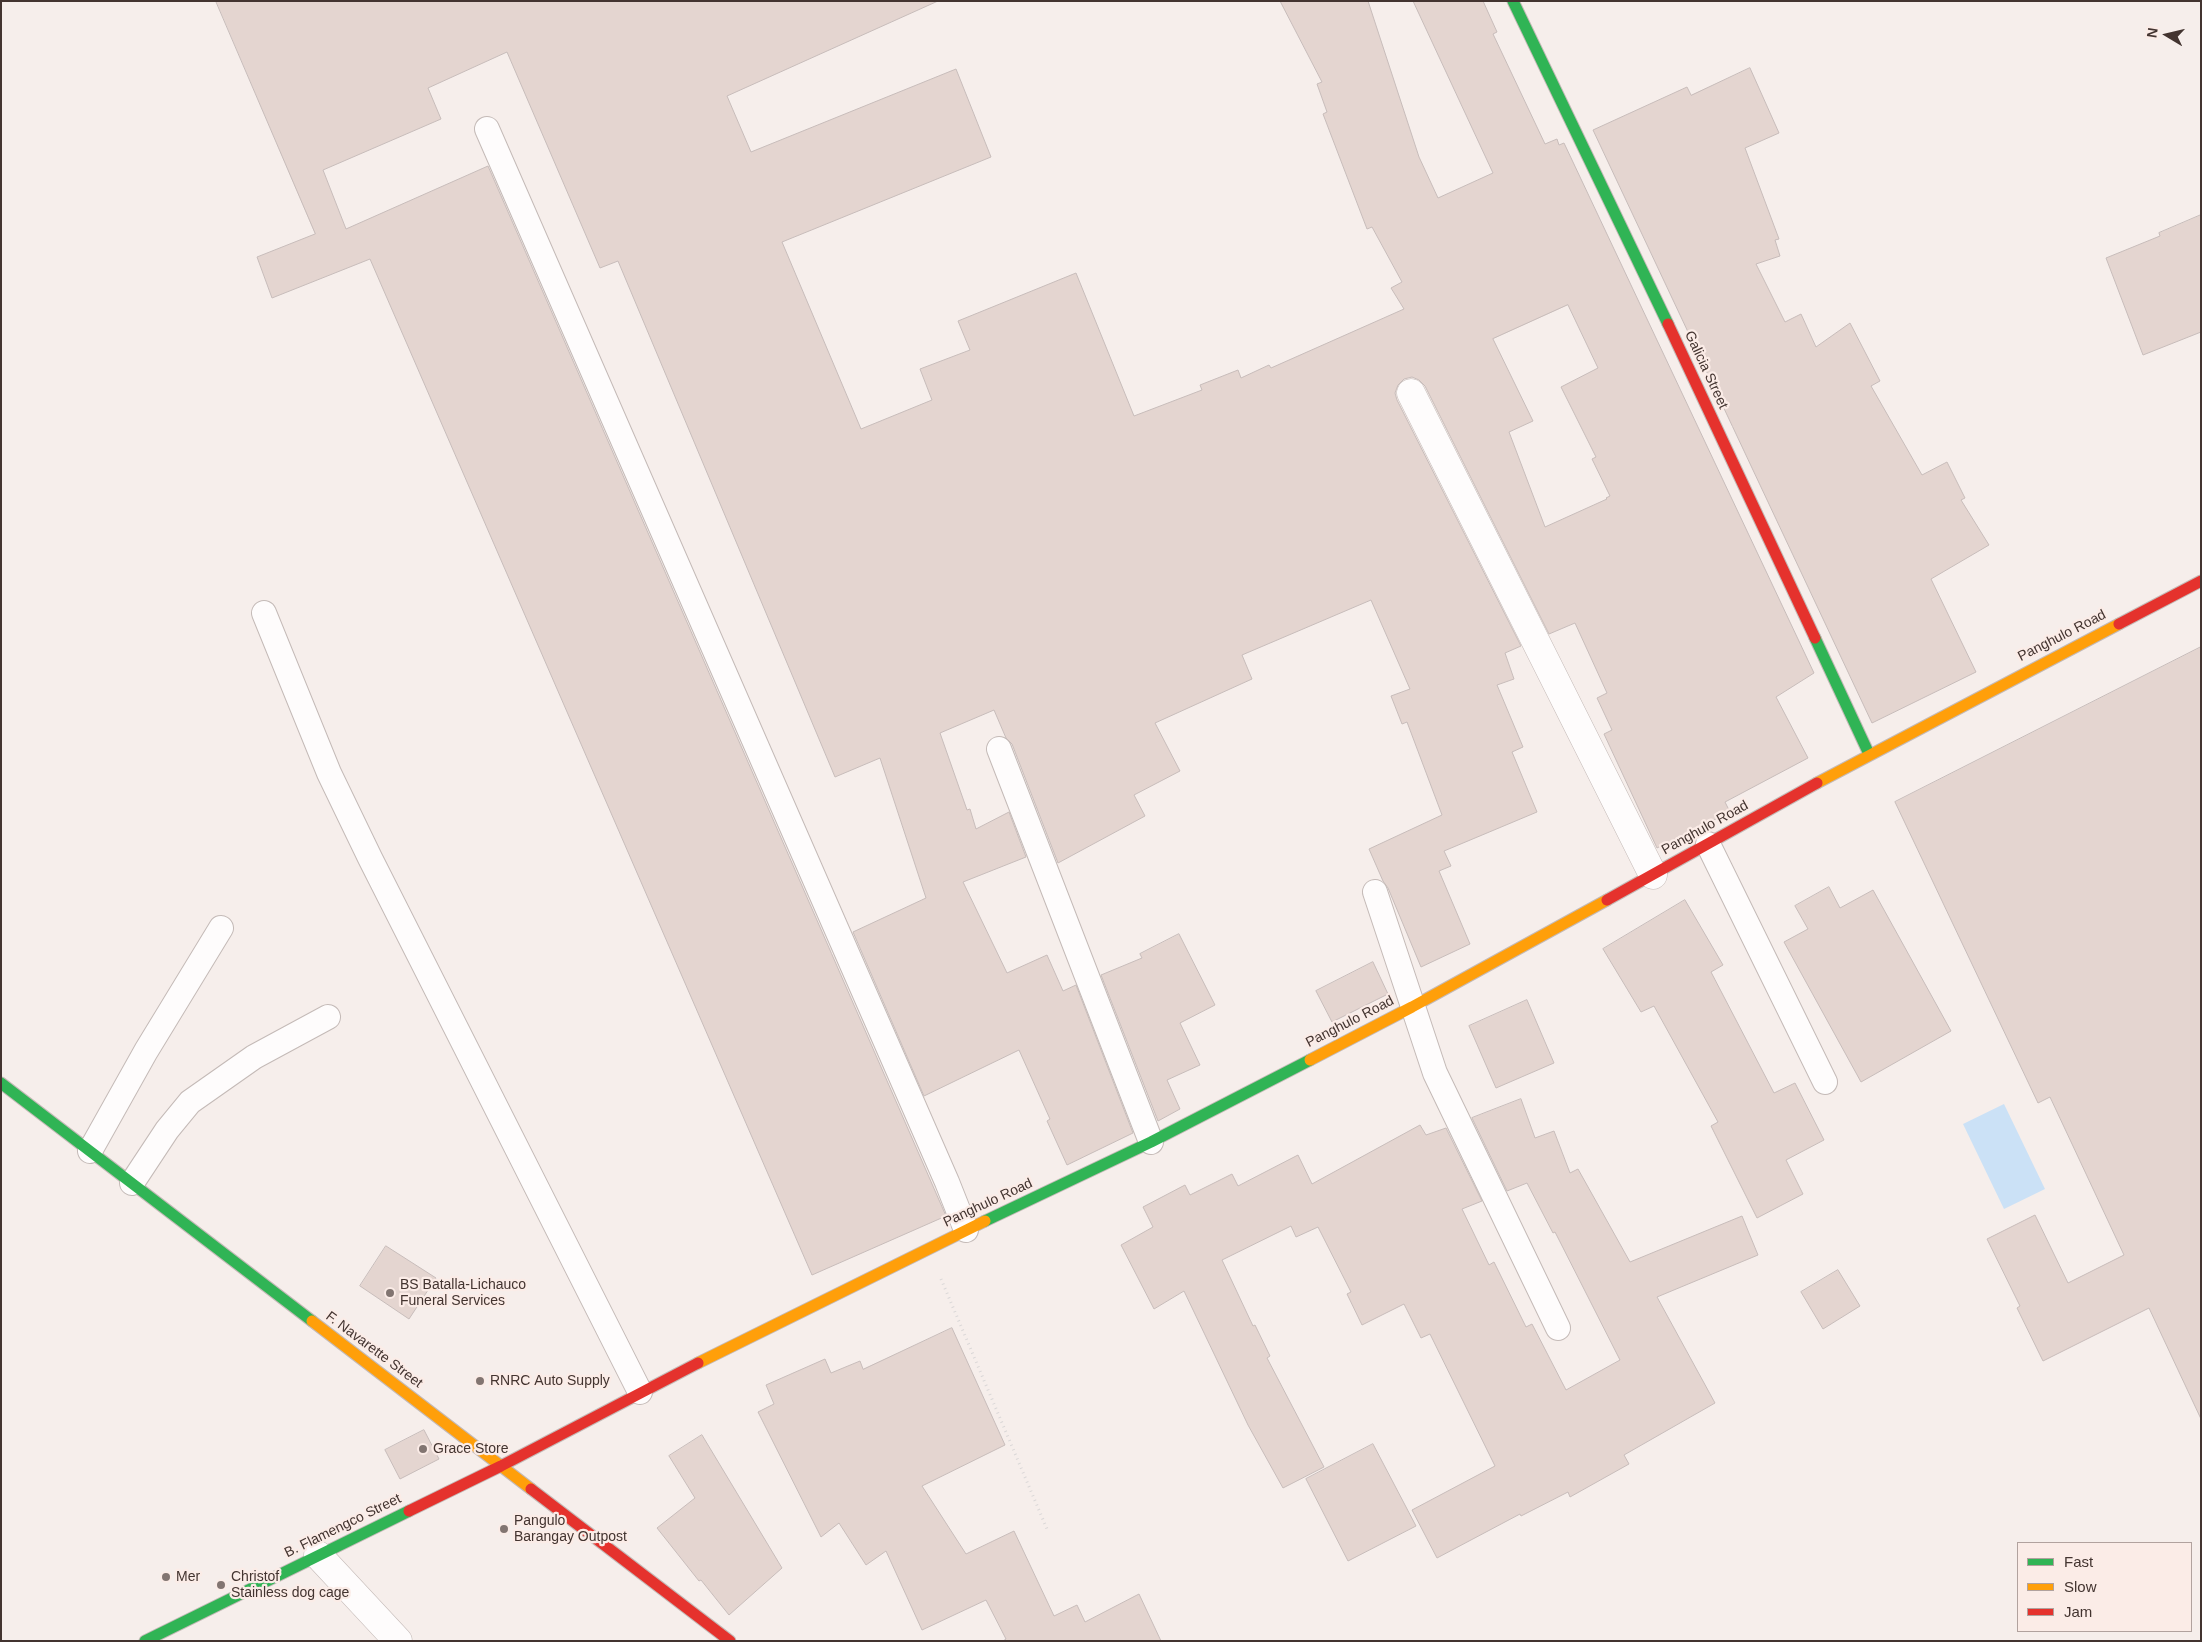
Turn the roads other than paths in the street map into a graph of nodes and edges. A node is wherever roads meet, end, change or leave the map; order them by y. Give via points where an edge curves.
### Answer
1 (1513, 1) edge
2 (487, 129) dead end
3 (1411, 393) dead end
4 (2201, 581) edge
5 (264, 613) dead end
6 (999, 750) dead end
7 (1869, 754) junction
8 (1708, 844) junction
9 (1653, 875) junction
10 (1375, 892) dead end
11 (221, 928) dead end
12 (1412, 1007) junction
13 (328, 1017) dead end
14 (1825, 1082) dead end
15 (1, 1083) edge
16 (1151, 1142) junction
17 (90, 1151) junction
18 (132, 1183) junction
19 (966, 1230) junction
20 (1558, 1328) dead end
21 (640, 1392) junction
22 (501, 1466) junction
23 (318, 1555) junction
24 (145, 1641) edge
25 (398, 1641) edge
26 (730, 1641) edge

1 - 7 main road, Galicia Street
2 - 19 lane
3 - 9 street
4 - 7 main road, Panghulo Road
5 - 21 lane via 329,772 370,858
6 - 16 lane
7 - 8 main road, Panghulo Road
8 - 9 main road, Panghulo Road
8 - 14 lane
9 - 12 main road, Panghulo Road
10 - 12 lane
11 - 17 lane
12 - 16 main road, Panghulo Road
12 - 20 lane via 1434,1074
13 - 18 lane via 254,1057 190,1102
15 - 17 main road, F. Navarette Street
16 - 19 main road, Panghulo Road
17 - 18 main road, F. Navarette Street
18 - 22 main road, F. Navarette Street
19 - 21 main road, Panghulo Road
21 - 22 main road, Panghulo Road
22 - 23 main road, B. Flamengco Street
22 - 26 main road, F. Navarette Street
23 - 24 main road, B. Flamengco Street
23 - 25 street

